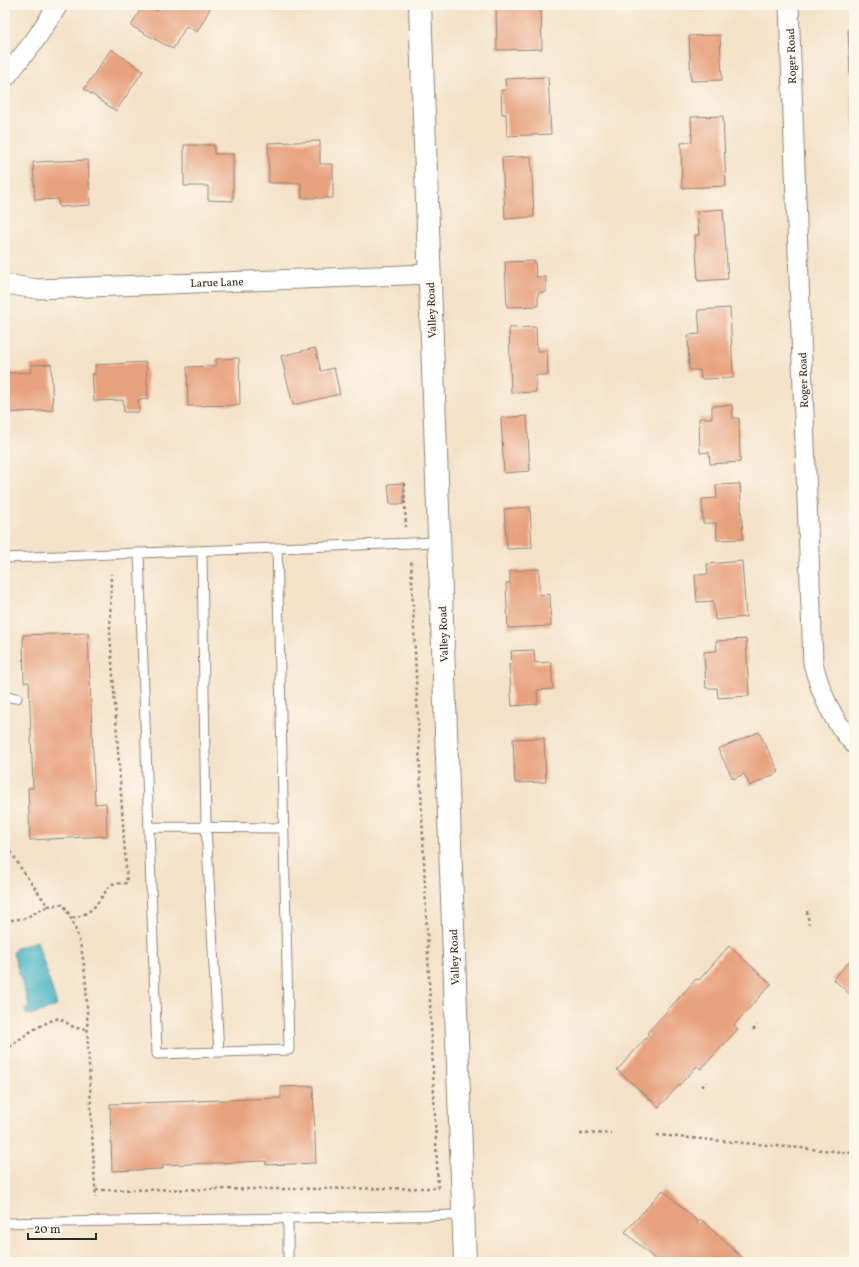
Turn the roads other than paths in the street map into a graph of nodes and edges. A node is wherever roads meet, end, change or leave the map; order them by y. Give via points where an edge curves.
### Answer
1 (58, 5) edge
2 (420, 5) edge
3 (789, 5) edge
4 (5, 78) edge
5 (430, 274) junction
6 (5, 284) edge
7 (439, 542) junction
8 (277, 548) junction
9 (202, 551) junction
10 (139, 554) junction
11 (5, 558) edge
12 (5, 697) edge
13 (16, 698) dead end
14 (854, 744) edge
15 (149, 827) junction
16 (206, 828) junction
17 (284, 828) junction
18 (219, 1052) junction
19 (464, 1215) junction
20 (288, 1219) junction
21 (5, 1223) edge
22 (288, 1262) edge
23 (466, 1262) edge

1 - 4 street
2 - 5 street, Valley Road
3 - 14 street, Roger Road via 813,663 830,712
5 - 6 street, Larue Lane via 37,289
5 - 7 street, Valley Road
7 - 8 lane
7 - 19 street, Valley Road
8 - 9 lane
8 - 17 lane
9 - 10 lane
9 - 16 lane
10 - 11 lane
10 - 15 lane
12 - 13 lane
15 - 16 lane
15 - 18 lane via 157,1054
16 - 17 lane
16 - 18 lane
17 - 18 lane via 289,1050
19 - 20 lane
19 - 23 street, Valley Road
20 - 21 lane
20 - 22 lane

